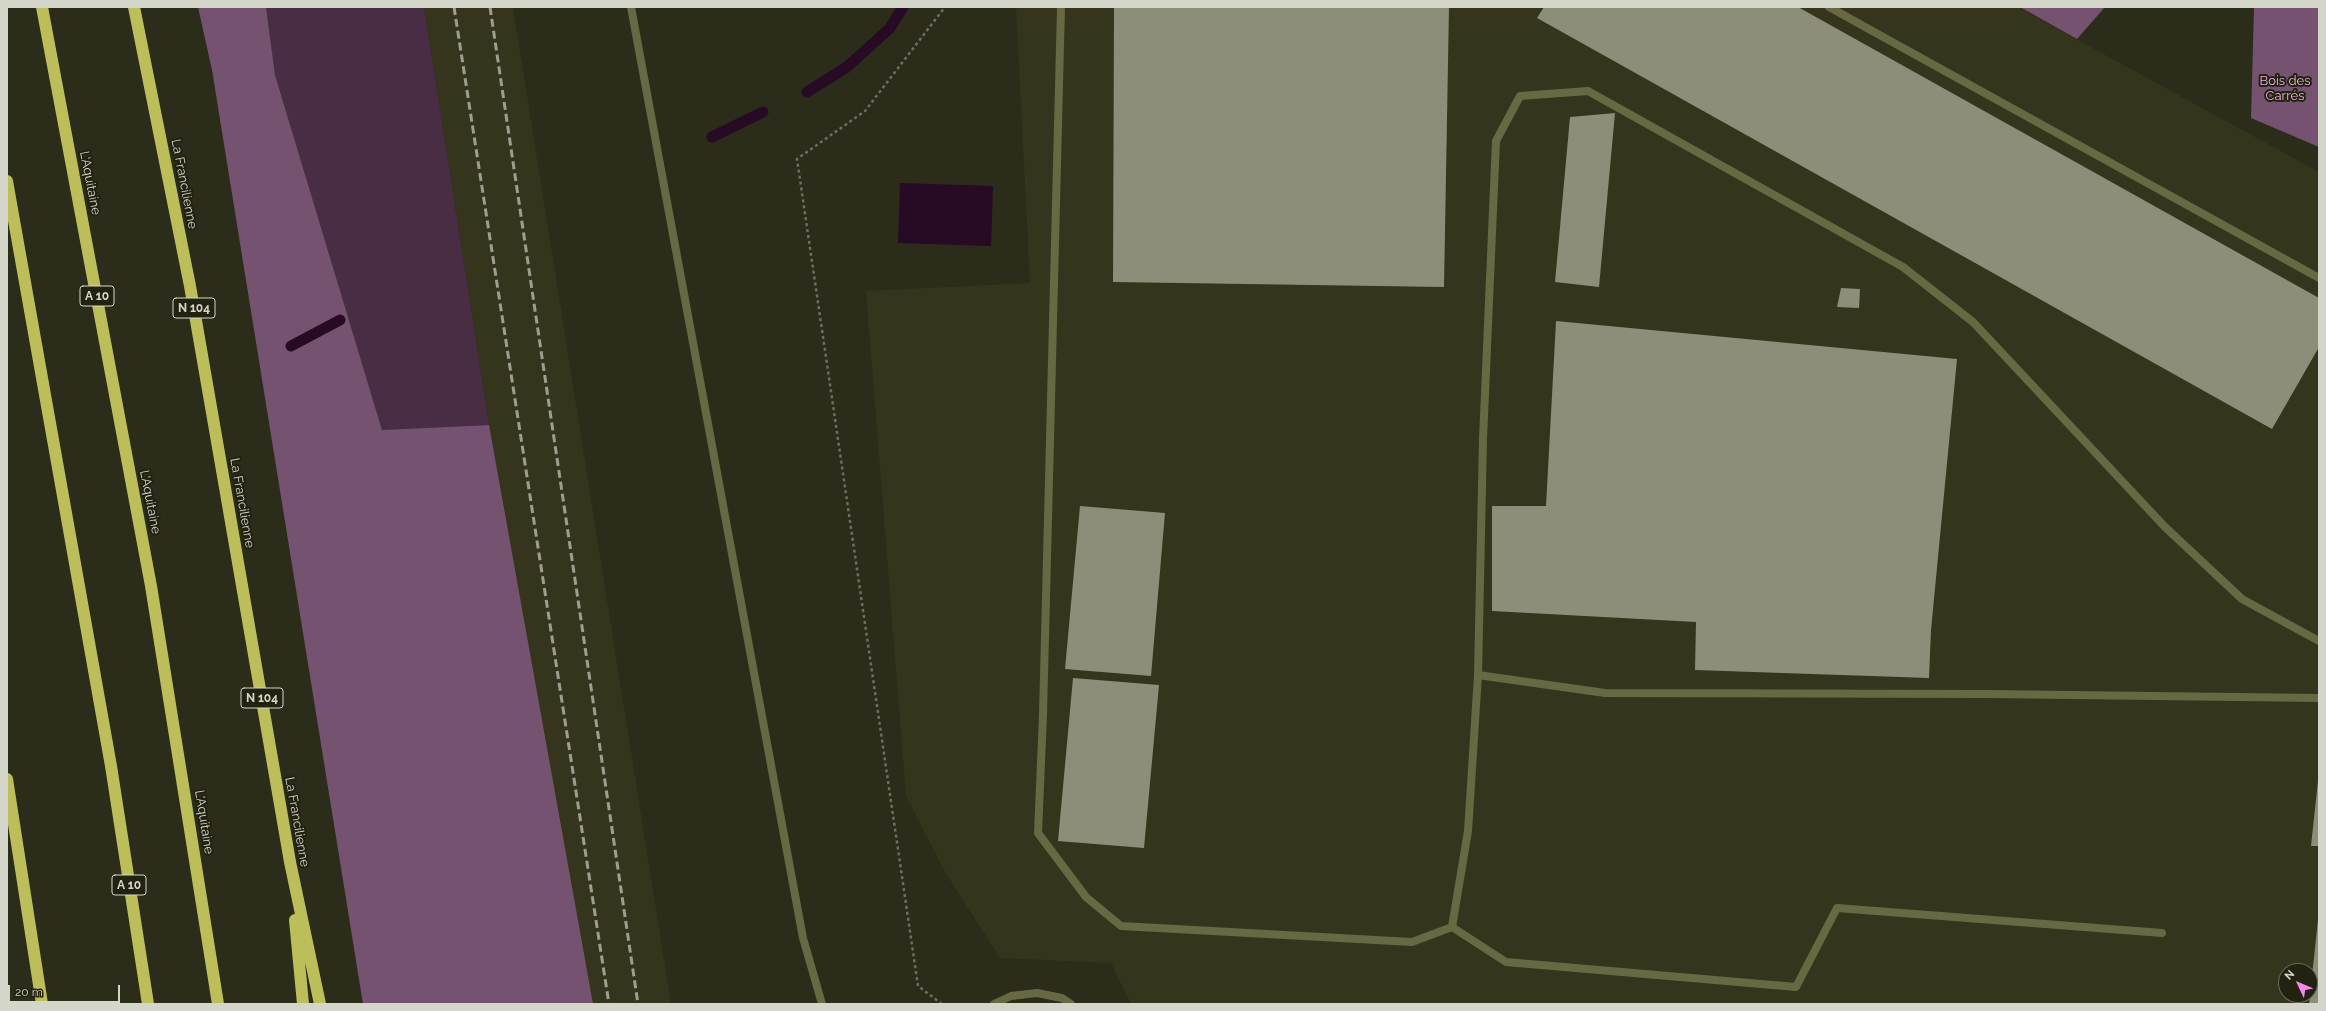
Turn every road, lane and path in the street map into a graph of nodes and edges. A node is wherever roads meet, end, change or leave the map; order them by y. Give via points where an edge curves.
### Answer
1 (42, 7) edge
2 (134, 7) edge
3 (631, 7) edge
4 (945, 7) edge
5 (1061, 7) edge
6 (1829, 7) edge
7 (7, 181) edge
8 (2319, 278) edge
9 (2319, 641) edge
10 (1478, 675) junction
11 (2319, 698) edge
12 (7, 779) edge
13 (290, 862) junction
14 (1452, 926) junction
15 (2162, 933) dead end
16 (42, 1004) edge
17 (148, 1004) edge
18 (218, 1004) edge
19 (303, 1004) edge
20 (320, 1004) edge
21 (822, 1004) edge
22 (942, 1004) edge
23 (994, 1004) edge
24 (1071, 1004) edge

1 - 18 highway, L'Aquitaine / A 10 via 151,586
2 - 13 highway, La Francilienne / N 104 via 190,286
3 - 21 street via 803,938
4 - 22 path via 865,111 797,159 918,986
5 - 14 street via 1038,832 1086,897 1121,926 1412,942
6 - 8 street
7 - 17 highway, A 10 via 110,759
9 - 10 street via 2242,599 2164,527 1973,322 1902,267 1588,91 1520,96 1496,140 1483,439
10 - 11 street via 1605,693
10 - 14 street via 1468,831
12 - 16 highway
13 - 19 highway
13 - 20 highway, La Francilienne / N 104
14 - 15 street via 1506,962 1796,987 1837,908
23 - 24 street via 1011,996 1036,993 1062,998

